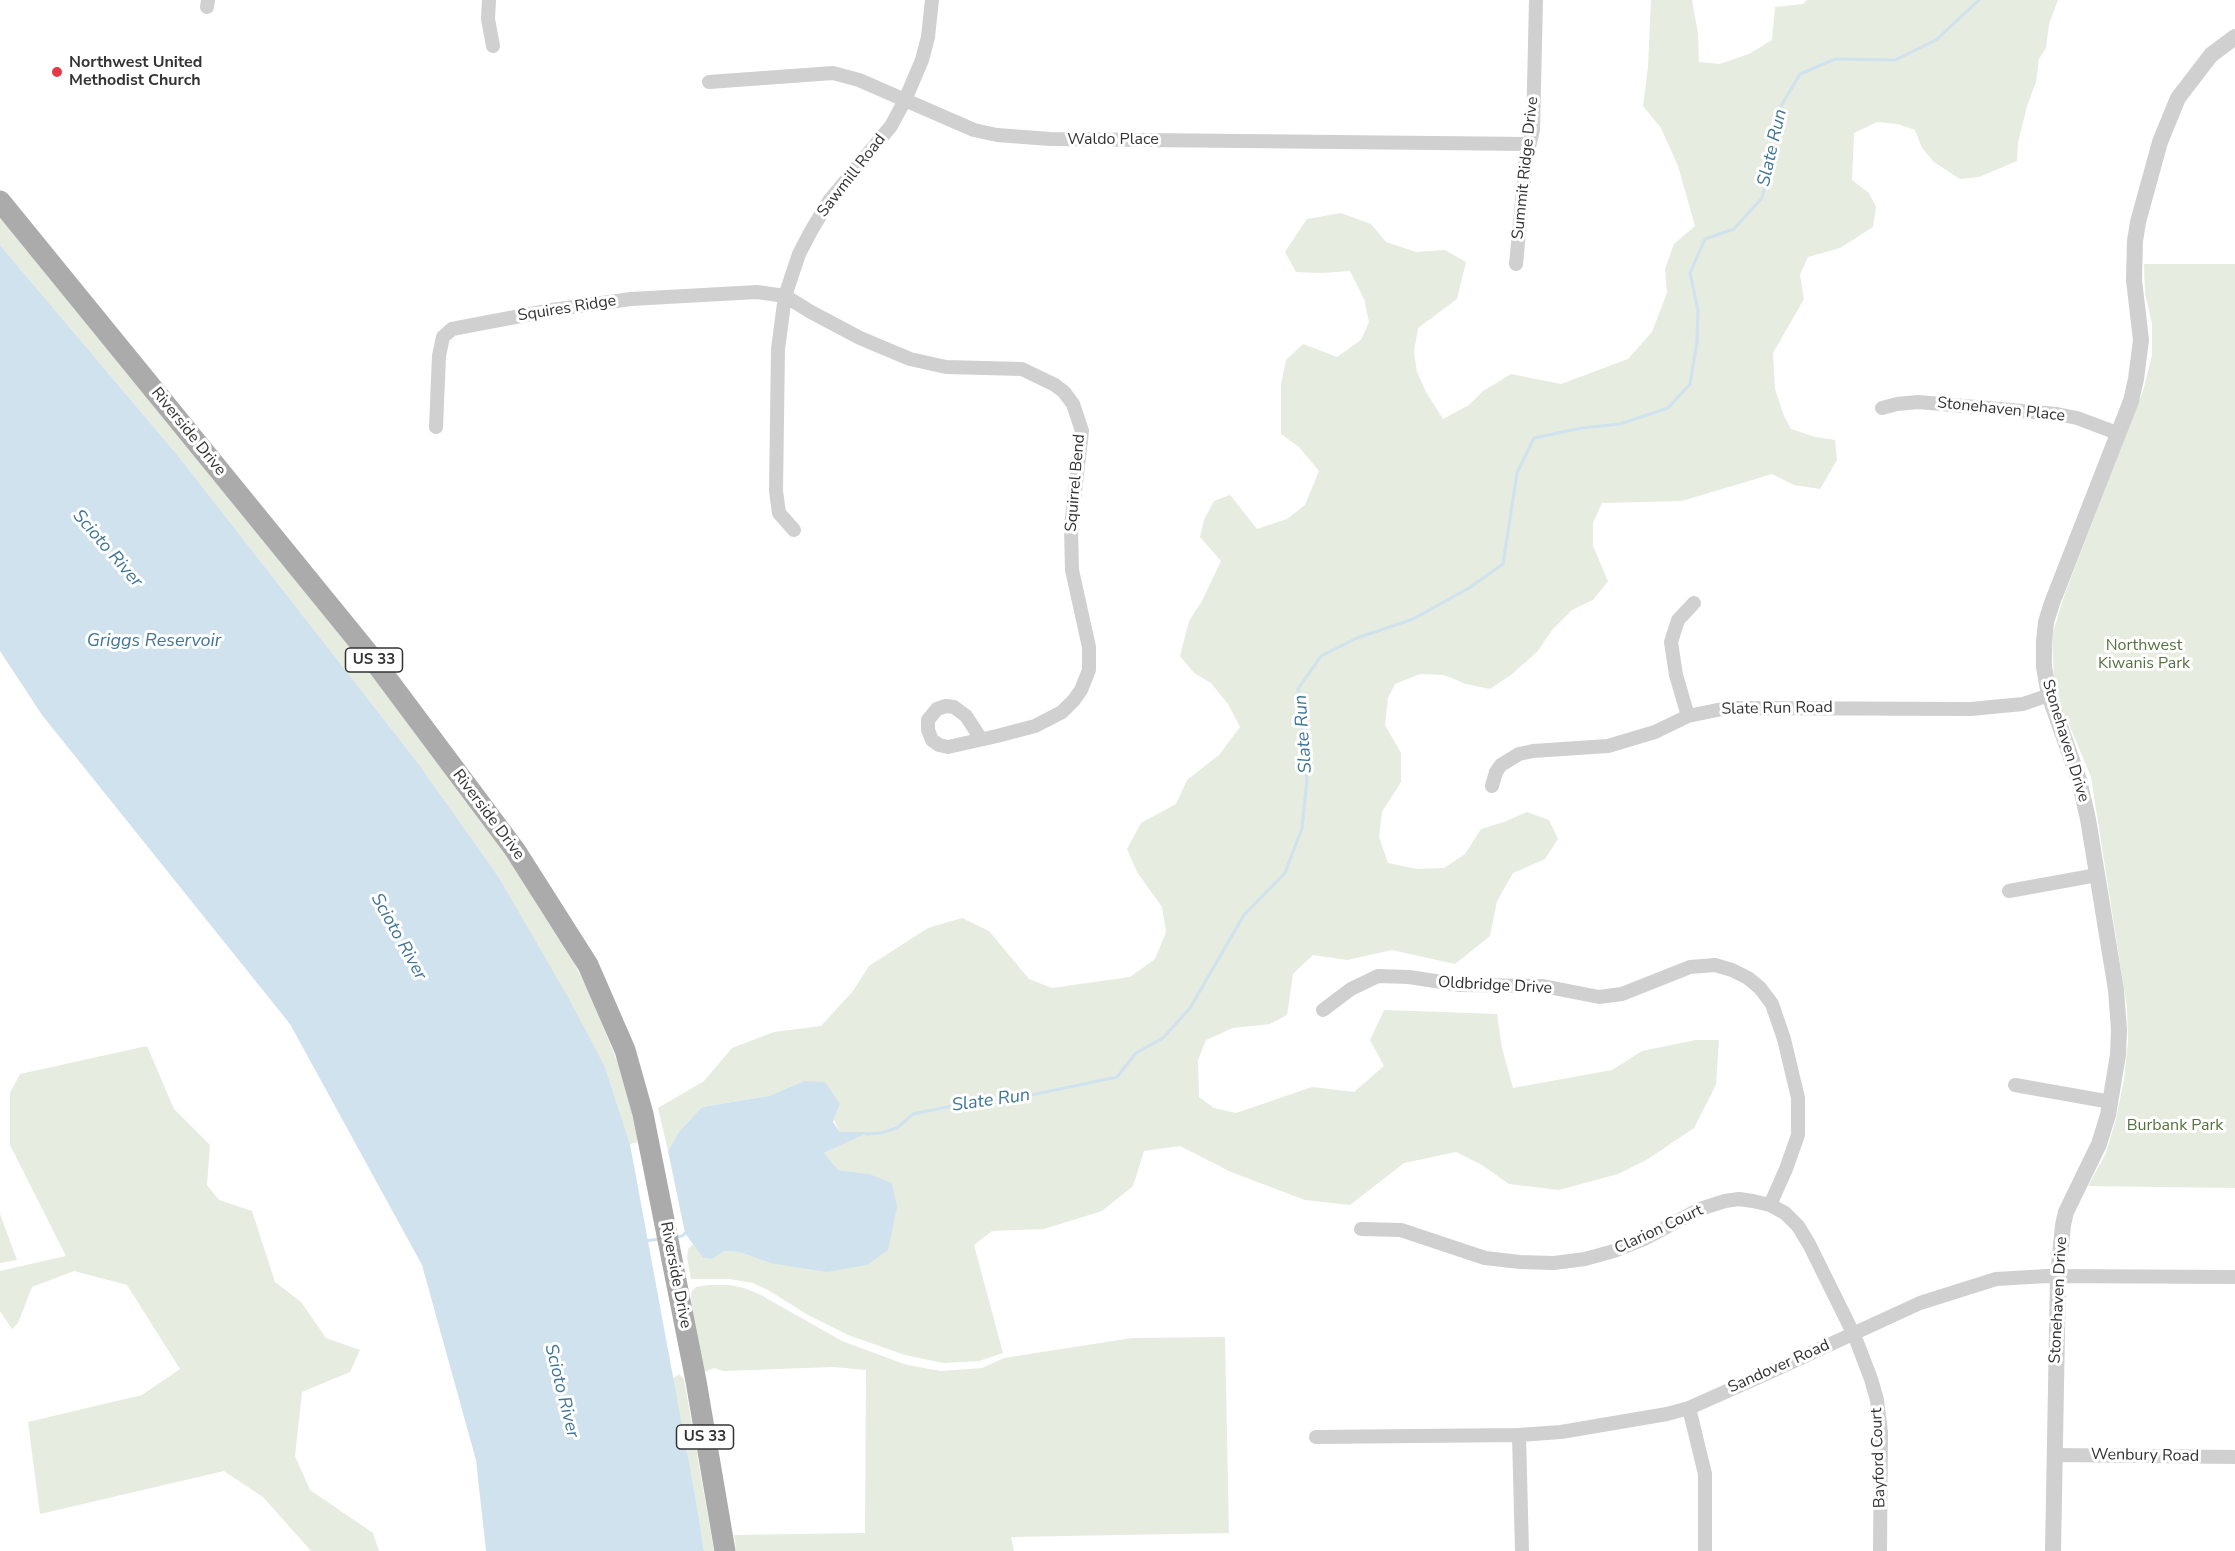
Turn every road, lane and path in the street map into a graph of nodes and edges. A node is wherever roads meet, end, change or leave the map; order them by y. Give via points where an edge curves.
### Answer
1 (489, 0) edge
2 (932, 0) edge
3 (1536, 0) edge
4 (2235, 37) edge
5 (493, 46) dead end
6 (710, 82) dead end
7 (905, 100) junction
8 (1529, 144) junction
9 (0, 201) edge
10 (1516, 264) dead end
11 (785, 296) junction
12 (1882, 408) dead end
13 (436, 428) dead end
14 (2117, 433) junction
15 (794, 530) dead end
16 (1694, 603) dead end
17 (2049, 696) junction
18 (1688, 716) junction
19 (981, 739) dead end
20 (1492, 786) dead end
21 (2097, 875) junction
22 (2009, 891) dead end
23 (1323, 1010) dead end
24 (2015, 1086) dead end
25 (2111, 1102) junction
26 (1770, 1205) junction
27 (1361, 1229) dead end
28 (2058, 1276) junction
29 (2235, 1277) edge
30 (1852, 1333) junction
31 (1689, 1408) junction
32 (1519, 1435) junction
33 (1316, 1437) dead end
34 (2055, 1455) junction
35 (2235, 1457) edge
36 (725, 1551) edge
37 (1522, 1551) edge
38 (1705, 1551) edge
39 (1880, 1551) edge
40 (2053, 1551) edge

1 - 5 street
2 - 7 street, Sawmill Road via 922,60
3 - 8 street, Summit Ridge Drive via 1535,109
4 - 14 street, Stonehaven Drive via 2211,55 2189,81 2160,142 2135,241 2134,280 2141,340 2138,369
6 - 7 street, Waldo Place via 833,73
7 - 8 street, Waldo Place via 974,130 1050,139
7 - 11 street, Sawmill Road via 891,126 829,201 799,254
8 - 10 street, Summit Ridge Drive
9 - 36 main road, Riverside Drive / US 33 via 368,653 515,850 588,965 625,1050 650,1144
11 - 13 street, Squires Ridge via 757,292 631,299 452,330 443,337 439,356
11 - 15 street, Sawmill Road via 778,349 776,490 779,513
11 - 19 street, Squirrel Bend via 860,338 910,359 946,367 1007,367 1035,374 1064,392 1079,417 1083,431 1071,526 1072,570 1089,647 1086,679 1074,700 1051,718 1035,726
12 - 14 street, Stonehaven Place via 1918,402 2057,414
14 - 17 street, Stonehaven Drive via 2046,622 2044,667
16 - 18 street via 1678,620 1671,642
17 - 18 street, Slate Run Road via 1998,708 1727,708
17 - 21 street, Stonehaven Drive via 2079,780
18 - 20 street, Slate Run Road via 1655,732 1608,746 1519,754 1501,765
21 - 22 street
21 - 25 street, Stonehaven Drive via 2118,1010 2118,1055
23 - 26 street, Oldbridge Drive via 1351,989 1378,976 1461,986 1543,986 1599,997 1622,994 1690,967 1715,965 1732,970 1754,983 1772,1004 1798,1098 1798,1135
24 - 25 street
25 - 28 street, Stonehaven Drive via 2099,1144 2066,1212
26 - 27 street, Clarion Court via 1739,1199 1725,1201 1614,1251 1554,1263 1485,1258 1401,1230
26 - 30 street, Clarion Court via 1798,1226
28 - 29 street, Sandover Road
28 - 30 street, Sandover Road via 1996,1279 1920,1303
28 - 34 street, Stonehaven Drive
30 - 31 street, Sandover Road
30 - 39 street, Bayford Court via 1871,1379 1881,1432
31 - 32 street, Sandover Road via 1561,1432
31 - 38 street via 1704,1474
32 - 33 street, Sandover Road
32 - 37 street
34 - 35 street, Wenbury Road
34 - 40 street, Stonehaven Drive

